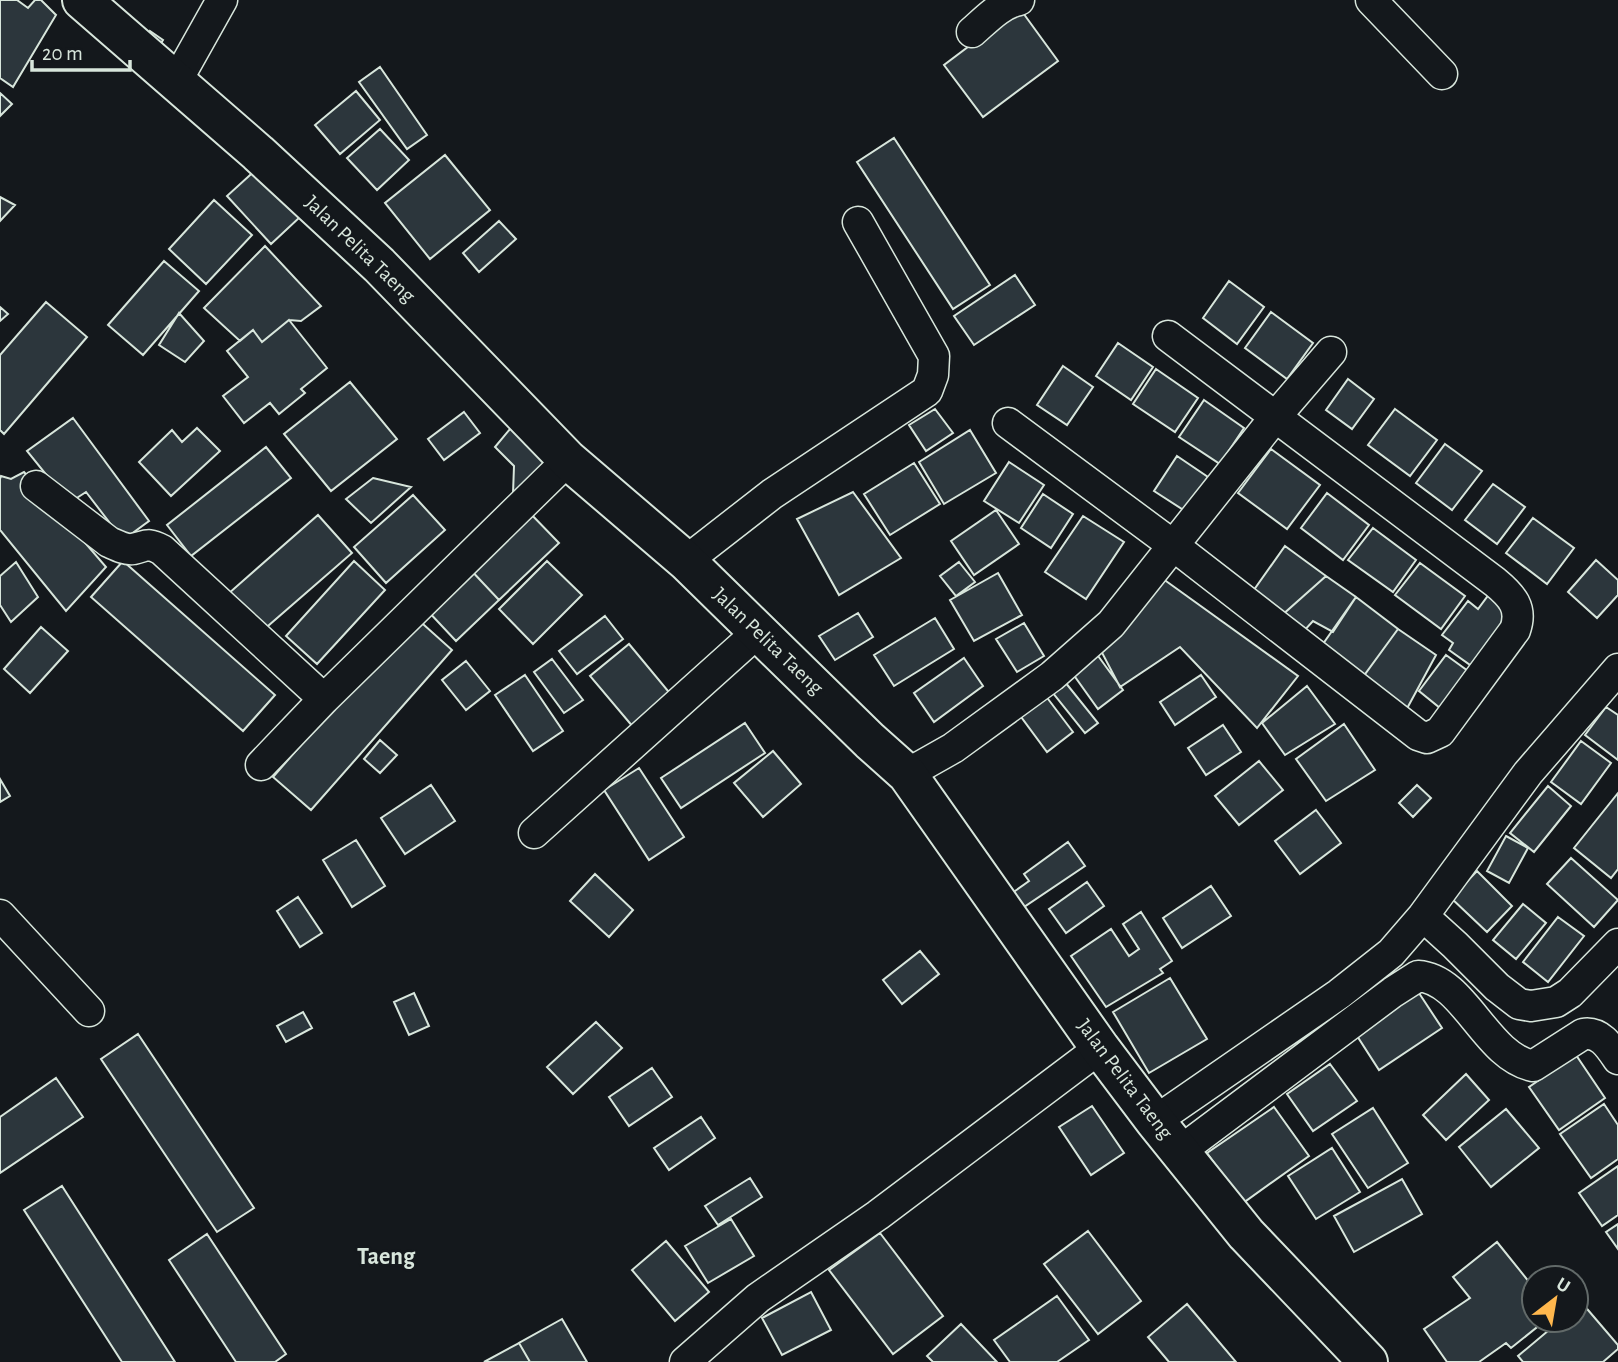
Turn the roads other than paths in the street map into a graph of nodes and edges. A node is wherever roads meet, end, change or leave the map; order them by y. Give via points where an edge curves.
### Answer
1 (82, 0) edge
2 (222, 0) edge
3 (1019, 0) edge
4 (1371, 0) edge
5 (972, 32) dead end
6 (1442, 74) dead end
7 (176, 82) junction
8 (858, 222) dead end
9 (1168, 336) dead end
10 (1331, 352) dead end
11 (1276, 416) junction
12 (1009, 424) dead end
13 (568, 460) junction
14 (36, 486) dead end
15 (1174, 546) junction
16 (686, 561) junction
17 (759, 631) junction
18 (1618, 669) edge
19 (324, 699) junction
20 (261, 765) dead end
21 (907, 774) junction
22 (534, 833) dead end
23 (0, 915) edge
24 (1423, 916) junction
25 (1618, 944) edge
26 (89, 1011) dead end
27 (1100, 1048) junction
28 (1618, 1059) edge
29 (1155, 1121) junction
30 (1179, 1152) junction
31 (685, 1362) edge
32 (1368, 1362) edge

1 - 7 street, Jalan Pelita Taeng
2 - 7 street
3 - 5 street via 996,11
4 - 6 street
7 - 13 street, Jalan Pelita Taeng via 379,265
8 - 16 street via 934,356 927,391 772,494
9 - 11 street
10 - 11 street
11 - 15 street
11 - 15 street via 1514,601 1519,619 1516,630 1446,726 1427,738 1418,735
12 - 15 street
13 - 16 street, Jalan Pelita Taeng
13 - 19 street
14 - 19 street via 120,547 132,549 142,544 162,550
15 - 21 street via 1111,624 1052,676 953,748
16 - 17 street, Jalan Pelita Taeng
17 - 21 street, Jalan Pelita Taeng
17 - 22 street
18 - 24 street via 1528,773
19 - 20 street
21 - 27 street, Jalan Pelita Taeng
23 - 26 street
24 - 25 street via 1497,987 1519,1004 1531,1006 1556,1002 1570,993
24 - 29 street via 1391,953 1339,994
27 - 29 street, Jalan Pelita Taeng
27 - 31 street via 878,1215 758,1298
28 - 30 street via 1597,1035 1589,1033 1533,1066 1525,1065 1497,1045 1448,989 1419,976
29 - 30 street, Jalan Pelita Taeng
30 - 32 street, Jalan Pelita Taeng via 1246,1234

